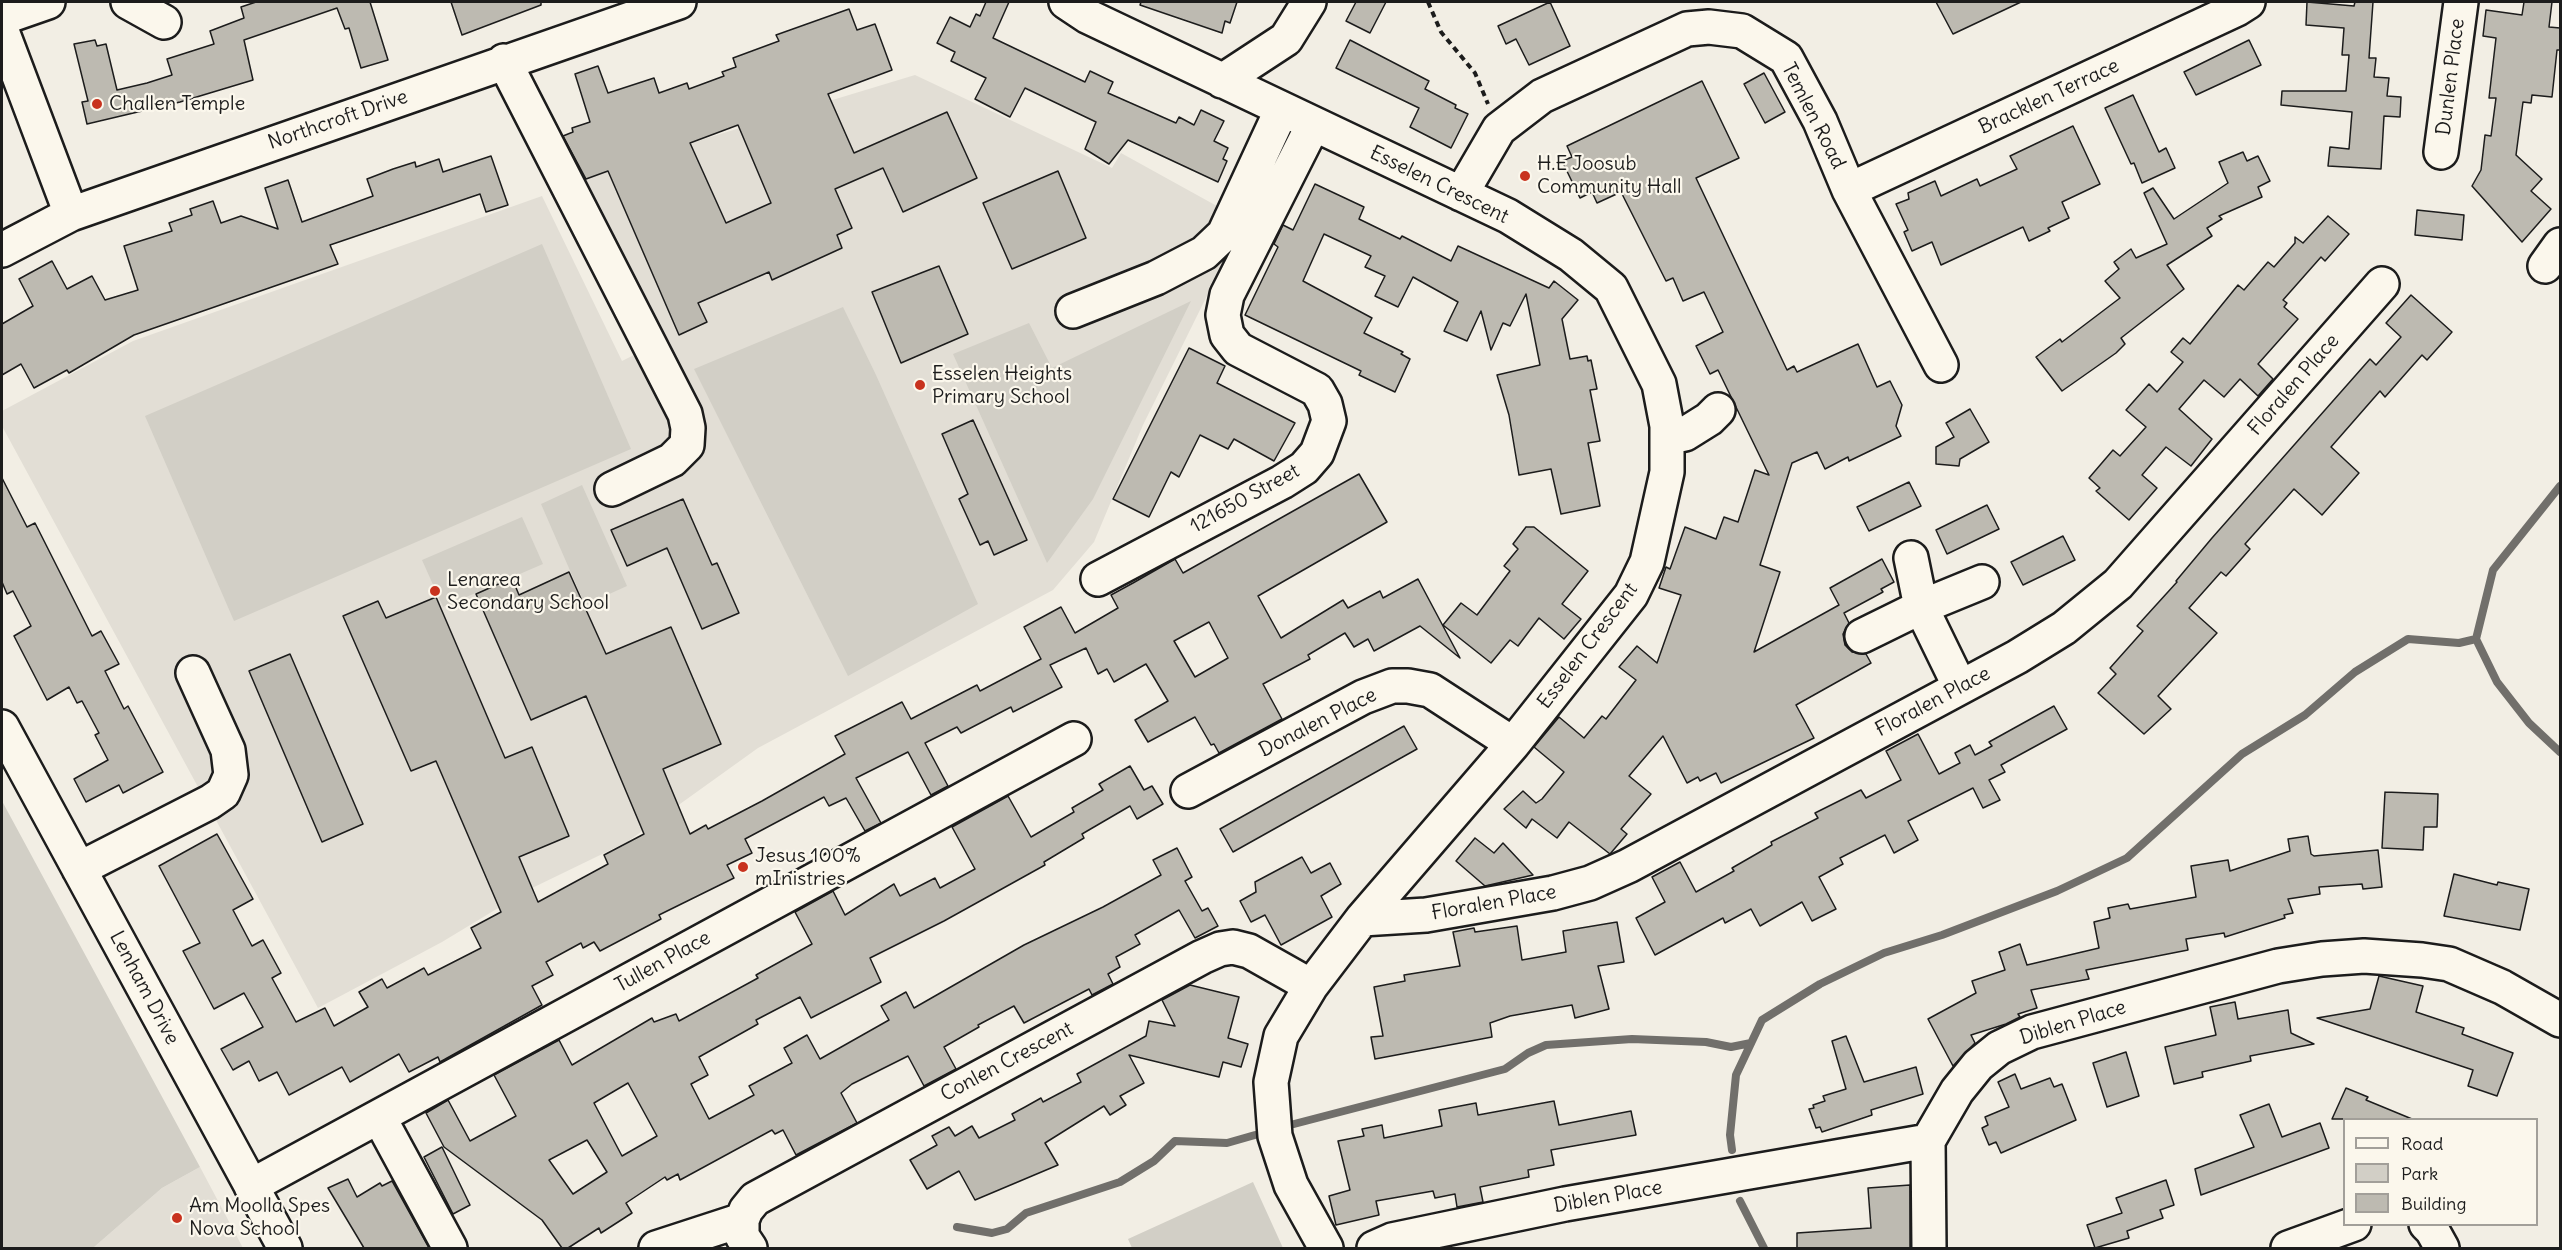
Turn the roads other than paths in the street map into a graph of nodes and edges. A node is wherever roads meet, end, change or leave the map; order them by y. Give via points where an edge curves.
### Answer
1 (48, 2) edge
2 (128, 2) edge
3 (679, 2) edge
4 (1066, 2) edge
5 (1309, 2) edge
6 (2248, 2) edge
7 (2461, 2) edge
8 (2, 18) edge
9 (164, 22) dead end
10 (2, 31) edge
11 (504, 61) junction
12 (1222, 81) junction
13 (1282, 109) junction
14 (1313, 125) junction
15 (2441, 152) dead end
16 (1849, 190) junction
17 (1461, 194) junction
18 (71, 214) junction
19 (2, 250) edge
20 (2382, 284) dead end
21 (1073, 311) dead end
22 (1941, 365) dead end
23 (1718, 410) dead end
24 (1667, 438) junction
25 (612, 489) dead end
26 (1911, 558) dead end
27 (1098, 579) dead end
28 (1982, 582) dead end
29 (1921, 607) junction
30 (1862, 636) dead end
31 (194, 673) dead end
32 (1960, 687) junction
33 (2, 728) edge
34 (1074, 739) dead end
35 (1513, 744) junction
36 (1188, 790) dead end
37 (79, 869) junction
38 (1362, 920) junction
39 (1311, 986) junction
40 (2560, 1020) edge
41 (379, 1117) junction
42 (1928, 1141) junction
43 (251, 1186) junction
44 (2348, 1226) edge
45 (2428, 1226) edge
46 (746, 1234) edge
47 (285, 1248) edge
48 (450, 1248) edge
49 (656, 1248) edge
50 (1326, 1248) edge
51 (1374, 1248) edge
52 (1929, 1248) edge
53 (2288, 1248) edge
54 (2442, 1248) edge

1 - 8 street
2 - 9 street
3 - 11 street, Northcroft Drive
4 - 12 street, Esselen Crescent via 1087,16
5 - 12 street via 1286,39
6 - 16 street, Bracklen Terrace
7 - 15 street, Dunlen Place
10 - 18 street
11 - 18 street, Northcroft Drive
11 - 25 street via 687,421 687,445 680,453
12 - 13 street, Esselen Crescent
13 - 14 street, Esselen Crescent
13 - 21 street via 1224,234 1211,247 1156,278
14 - 17 street, Esselen Crescent
14 - 27 street, 121650 Street via 1227,295 1223,315 1227,335 1238,348 1317,390 1329,421 1317,453 1304,468 1282,482
16 - 17 street, Temlen Road via 1820,121 1786,58 1742,31 1709,27 1687,29 1662,39 1542,96 1499,129
16 - 22 street, Temlen Road
17 - 24 street, Esselen Crescent via 1508,216 1571,255 1611,288 1659,384
18 - 19 street, Northcroft Drive
20 - 32 street, Floralen Place via 2118,584 2064,628
23 - 24 street via 1685,434
24 - 35 street, Esselen Crescent via 1667,472 1659,511 1647,562 1631,595
26 - 29 street
28 - 29 street
29 - 30 street
29 - 32 street
31 - 37 street via 228,750 231,775 223,793
32 - 38 street, Floralen Place via 1590,883 1426,915
33 - 37 street, Lenham Drive
34 - 41 street, Tullen Place
35 - 36 street, Donalen Place via 1430,690 1392,686 1363,697
35 - 38 street, Esselen Crescent
37 - 43 street, Lenham Drive
38 - 39 street, Esselen Crescent
39 - 46 street, Conlen Crescent via 1249,951 1220,949 774,1187 746,1210
39 - 50 street, Esselen Crescent via 1281,1036 1271,1082 1275,1136 1291,1185
40 - 42 street, Diblen Place via 2502,987 2449,964 2364,956 2278,966 2024,1036 1999,1048 1957,1090
41 - 43 street, Tullen Place
41 - 48 street
42 - 51 street, Diblen Place via 1565,1204 1392,1240
42 - 52 street
43 - 47 street, Lenham Drive
44 - 53 street
45 - 54 street
46 - 49 street

